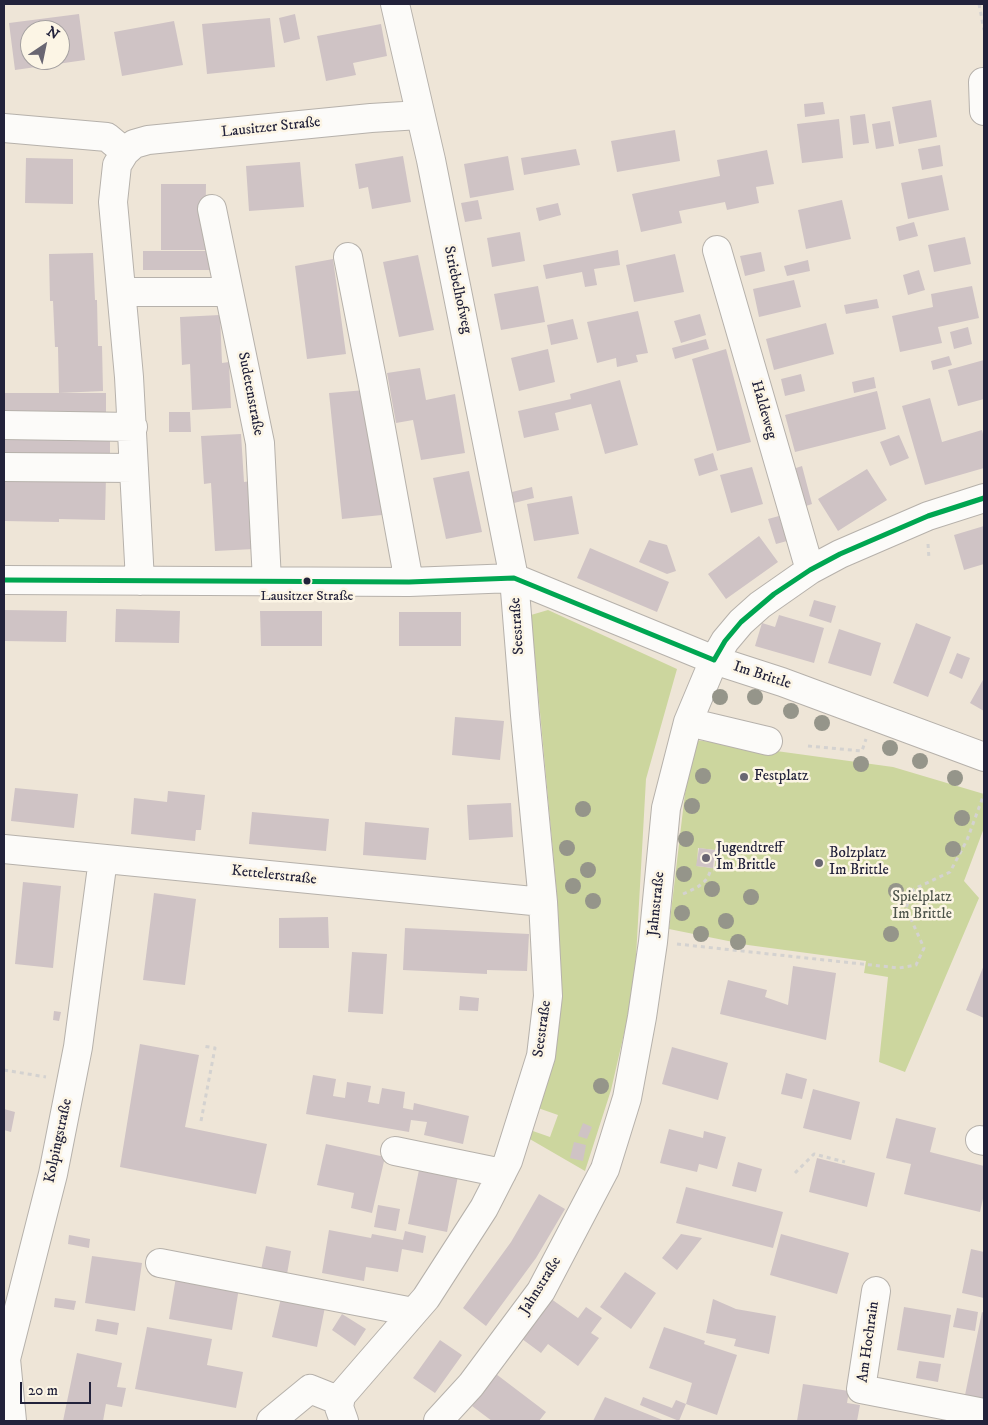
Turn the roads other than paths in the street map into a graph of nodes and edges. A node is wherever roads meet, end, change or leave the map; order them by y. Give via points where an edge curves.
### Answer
1 (395, 4) edge
2 (982, 82) dead end
3 (984, 111) edge
4 (420, 115) junction
5 (4, 128) edge
6 (125, 152) junction
7 (212, 209) dead end
8 (717, 250) dead end
9 (348, 257) dead end
10 (122, 292) junction
11 (229, 292) junction
12 (4, 425) edge
13 (133, 427) junction
14 (4, 467) edge
15 (134, 468) junction
16 (984, 498) edge
17 (810, 570) junction
18 (514, 578) junction
19 (4, 580) edge
20 (140, 581) junction
21 (267, 581) junction
22 (409, 582) junction
23 (714, 660) junction
24 (688, 722) junction
25 (768, 741) dead end
26 (984, 757) edge
27 (4, 849) edge
28 (103, 859) junction
29 (543, 902) junction
30 (395, 1151) dead end
31 (502, 1173) junction
32 (160, 1263) dead end
33 (876, 1291) dead end
34 (413, 1312) junction
35 (342, 1411) edge
36 (984, 1413) edge
37 (12, 1421) edge
38 (271, 1421) edge
39 (438, 1421) edge

1 - 4 street, Striebelhofweg
2 - 3 street
4 - 6 street, Lausitzer Straße via 148,140 134,144
4 - 18 street, Striebelhofweg
5 - 6 street via 108,137
6 - 10 street via 117,165 113,202
7 - 11 street, Sudetenstraße
8 - 17 street, Haldeweg
9 - 22 street
10 - 11 street
10 - 13 street
11 - 21 street, Sudetenstraße via 260,443
12 - 13 street
13 - 15 street
14 - 15 street
15 - 20 street
16 - 17 street, Jahnstraße via 928,516
17 - 23 street, Jahnstraße via 741,622 725,640
18 - 22 street
18 - 23 street, Im Brittle
18 - 29 street, Seestraße
19 - 20 street
20 - 21 street
21 - 22 street
23 - 24 street, Jahnstraße
23 - 26 street, Im Brittle
24 - 25 street
24 - 39 street, Jahnstraße via 666,808 642,1018 627,1098 605,1169 541,1291 471,1386
27 - 28 street, Kettelerstraße
28 - 29 street, Kettelerstraße
28 - 37 street, Kolpingstraße via 72,1082 53,1174 6,1360
29 - 31 street, Seestraße via 548,996 541,1056
30 - 31 street
31 - 34 street, Seestraße via 484,1208 426,1298
32 - 34 street
33 - 36 street, Am Hochrain via 861,1390
34 - 35 street, Seestraße via 346,1390
35 - 38 street via 310,1389

